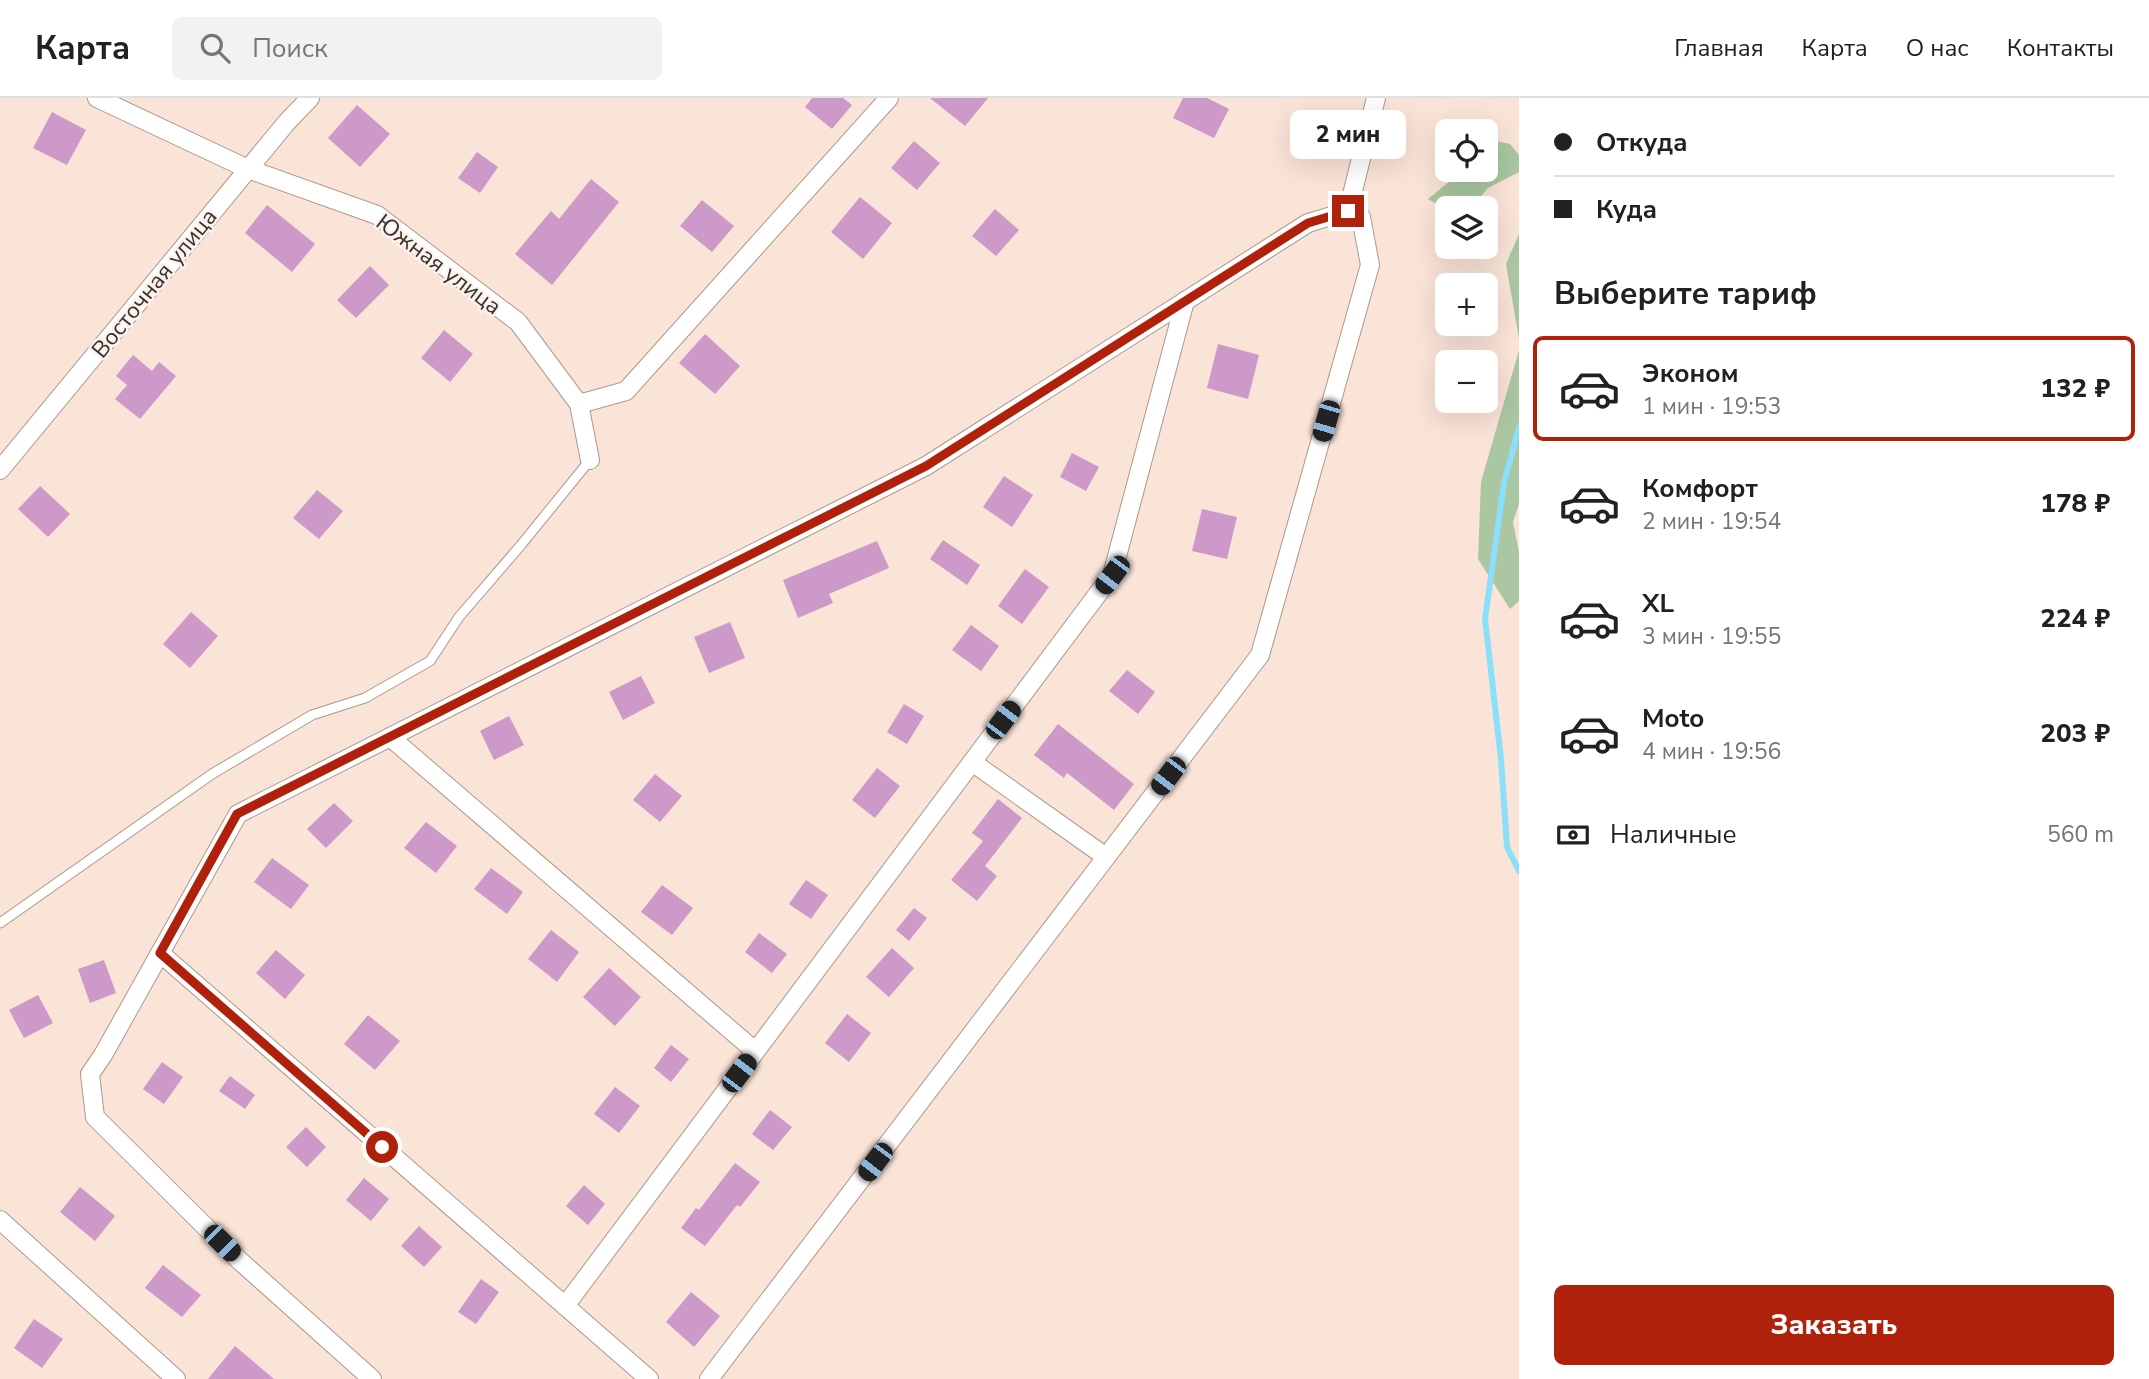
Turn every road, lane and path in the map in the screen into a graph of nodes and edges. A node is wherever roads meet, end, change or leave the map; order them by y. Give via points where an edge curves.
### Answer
1 (97, 98) edge
2 (310, 98) edge
3 (889, 98) edge
4 (1376, 98) edge
5 (248, 169) junction
6 (1348, 211) junction
7 (1185, 301) junction
8 (579, 404) junction
9 (590, 460) joint
10 (0, 470) edge
11 (390, 737) junction
12 (972, 762) junction
13 (1106, 857) junction
14 (0, 923) edge
15 (160, 953) junction
16 (755, 1051) junction
17 (0, 1220) edge
18 (565, 1306) junction
19 (176, 1379) edge
20 (372, 1379) edge
21 (649, 1379) edge
22 (709, 1379) edge

1 - 5 street, Южная улица
2 - 5 street, Восточная улица
3 - 8 street via 626,391
4 - 6 street
5 - 8 street, Южная улица via 377,215 518,322
5 - 10 street, Восточная улица
6 - 7 street via 1308,223
6 - 13 street via 1361,217 1370,265 1260,654
7 - 11 street via 926,466
7 - 12 street via 1112,575
8 - 9 street, Южная улица
9 - 14 lane via 459,617 430,661 365,698 312,715 212,774
11 - 15 street via 237,814
11 - 16 street
12 - 13 street
12 - 16 street
13 - 22 street
15 - 18 street
15 - 20 street via 90,1074 95,1117 240,1261
16 - 18 street
17 - 19 street
18 - 21 street

